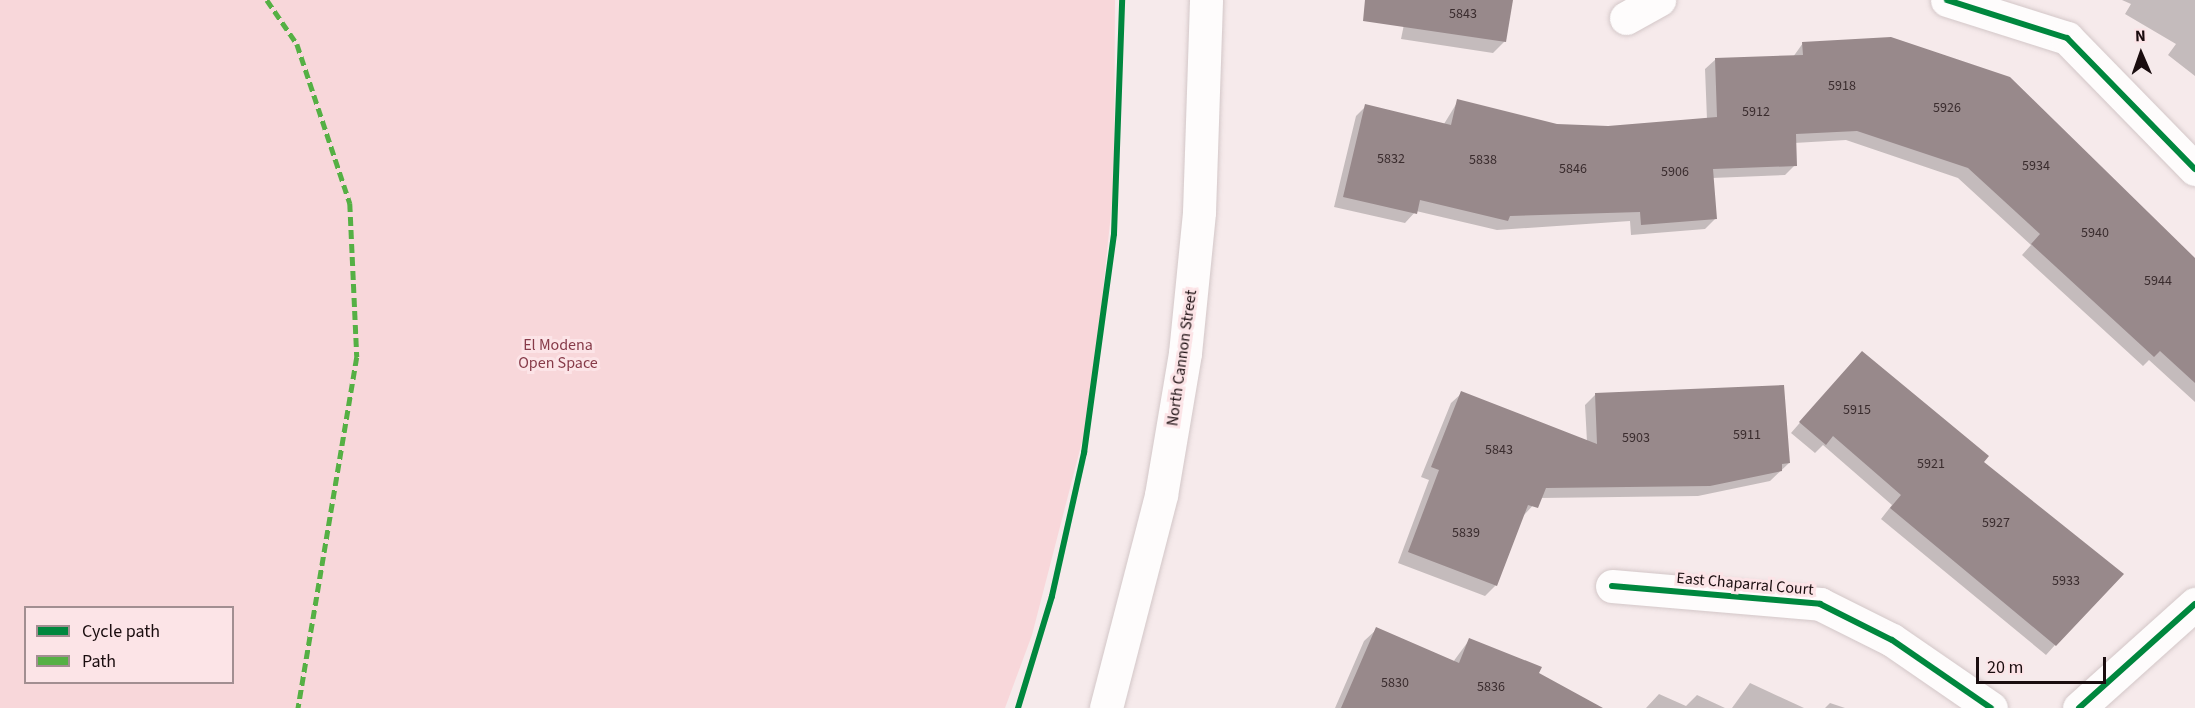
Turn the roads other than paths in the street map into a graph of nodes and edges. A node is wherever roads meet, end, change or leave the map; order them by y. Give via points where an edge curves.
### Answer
1 (1206, 0) edge
2 (1659, 0) edge
3 (1947, 0) edge
4 (1626, 18) dead end
5 (2195, 169) edge
6 (1612, 586) dead end
7 (2195, 604) edge
8 (1106, 708) edge
9 (1991, 708) edge
10 (2079, 708) edge

1 - 8 street, North Cannon Street via 1199,212 1185,353 1161,495
2 - 4 street
3 - 5 street via 2067,38
6 - 9 street, East Chaparral Court via 1820,604 1892,640
7 - 10 street

